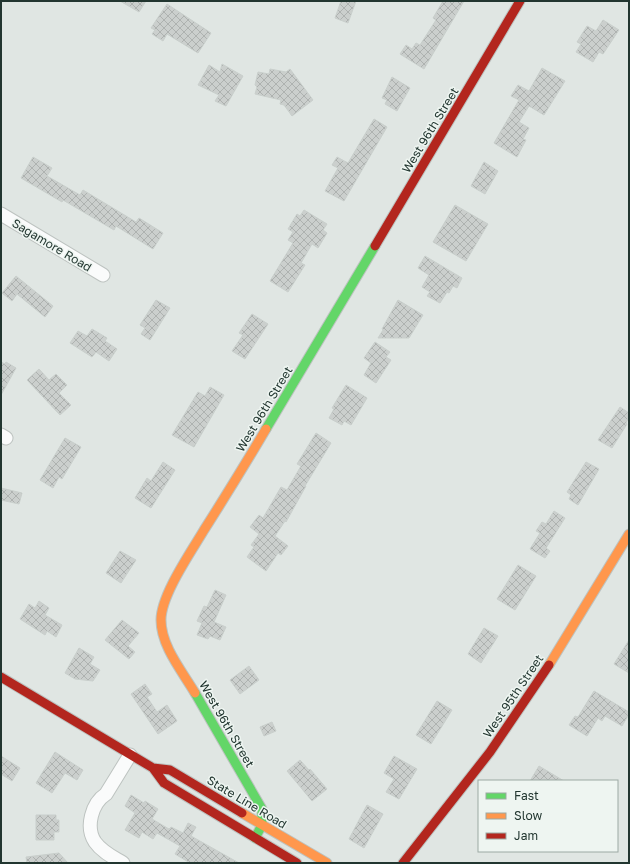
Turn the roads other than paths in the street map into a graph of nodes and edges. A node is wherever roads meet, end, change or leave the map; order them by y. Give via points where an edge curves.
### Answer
1 (520, 1) edge
2 (1, 214) edge
3 (103, 275) dead end
4 (629, 534) edge
5 (1, 677) edge
6 (126, 753) junction
7 (153, 768) junction
8 (262, 825) junction
9 (255, 838) junction
10 (123, 863) edge
11 (297, 863) edge
12 (327, 863) edge
13 (403, 863) edge

1 - 8 street, West 96th Street via 181,569 162,608 161,621 170,651 262,809
2 - 3 street, Sagamore Road
4 - 13 street, West 95th Street via 517,715 464,788
5 - 6 street, State Line Road
6 - 7 street, State Line Road
6 - 10 street via 106,794 100,798 91,815 95,841
7 - 8 street, State Line Road via 170,770
7 - 9 street, State Line Road via 164,783
8 - 9 street
8 - 12 street, State Line Road
9 - 11 street, State Line Road

